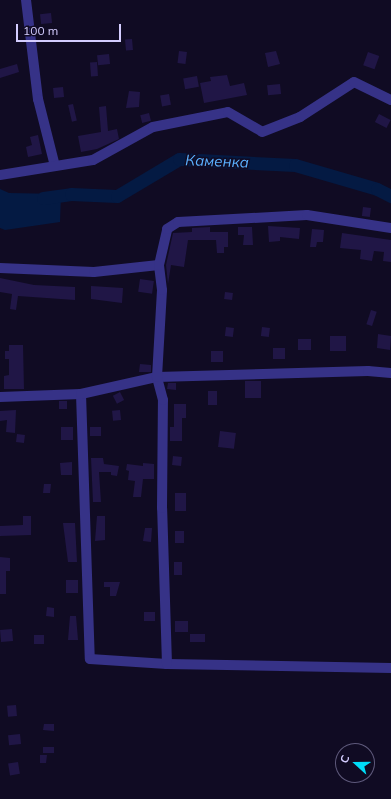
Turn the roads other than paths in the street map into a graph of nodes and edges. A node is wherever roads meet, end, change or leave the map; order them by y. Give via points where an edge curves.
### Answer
1 (26, 0) edge
2 (391, 100) edge
3 (55, 166) junction
4 (0, 175) edge
5 (391, 228) edge
6 (159, 265) junction
7 (0, 268) edge
8 (391, 373) edge
9 (157, 377) junction
10 (81, 394) junction
11 (0, 397) edge
12 (167, 664) junction
13 (391, 668) edge

1 - 3 street via 38,99
2 - 3 street via 354,82 300,117 262,132 228,112 153,127 93,160
3 - 4 street
5 - 6 street via 307,215 178,222 167,229
6 - 7 street via 94,272
6 - 9 street via 162,290
8 - 9 street via 368,371
9 - 10 street
9 - 12 street via 163,400 162,515
10 - 11 street
10 - 12 street via 90,659
12 - 13 street

